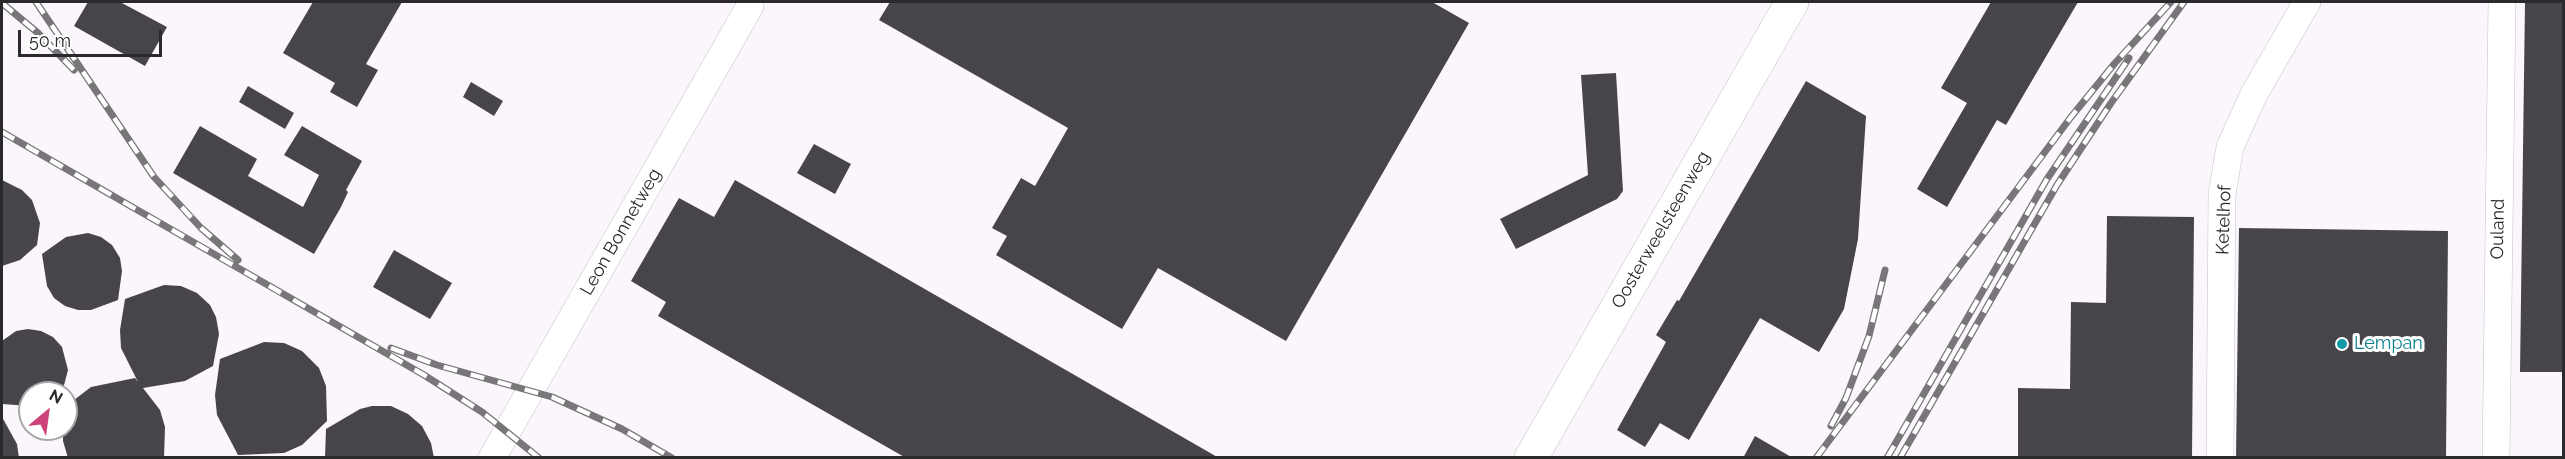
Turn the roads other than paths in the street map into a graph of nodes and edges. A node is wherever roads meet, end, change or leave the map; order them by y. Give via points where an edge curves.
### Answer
1 (1792, 2) edge
2 (2307, 2) edge
3 (2502, 2) edge
4 (750, 6) dead end
5 (492, 458) edge
6 (1530, 458) edge
7 (2220, 458) edge
8 (2496, 458) edge

1 - 6 main road, Oosterweelsteenweg
2 - 7 street, Ketelhof via 2254,94 2230,147 2222,194
3 - 8 street, Ouland
4 - 5 street, Leon Bonnetweg

